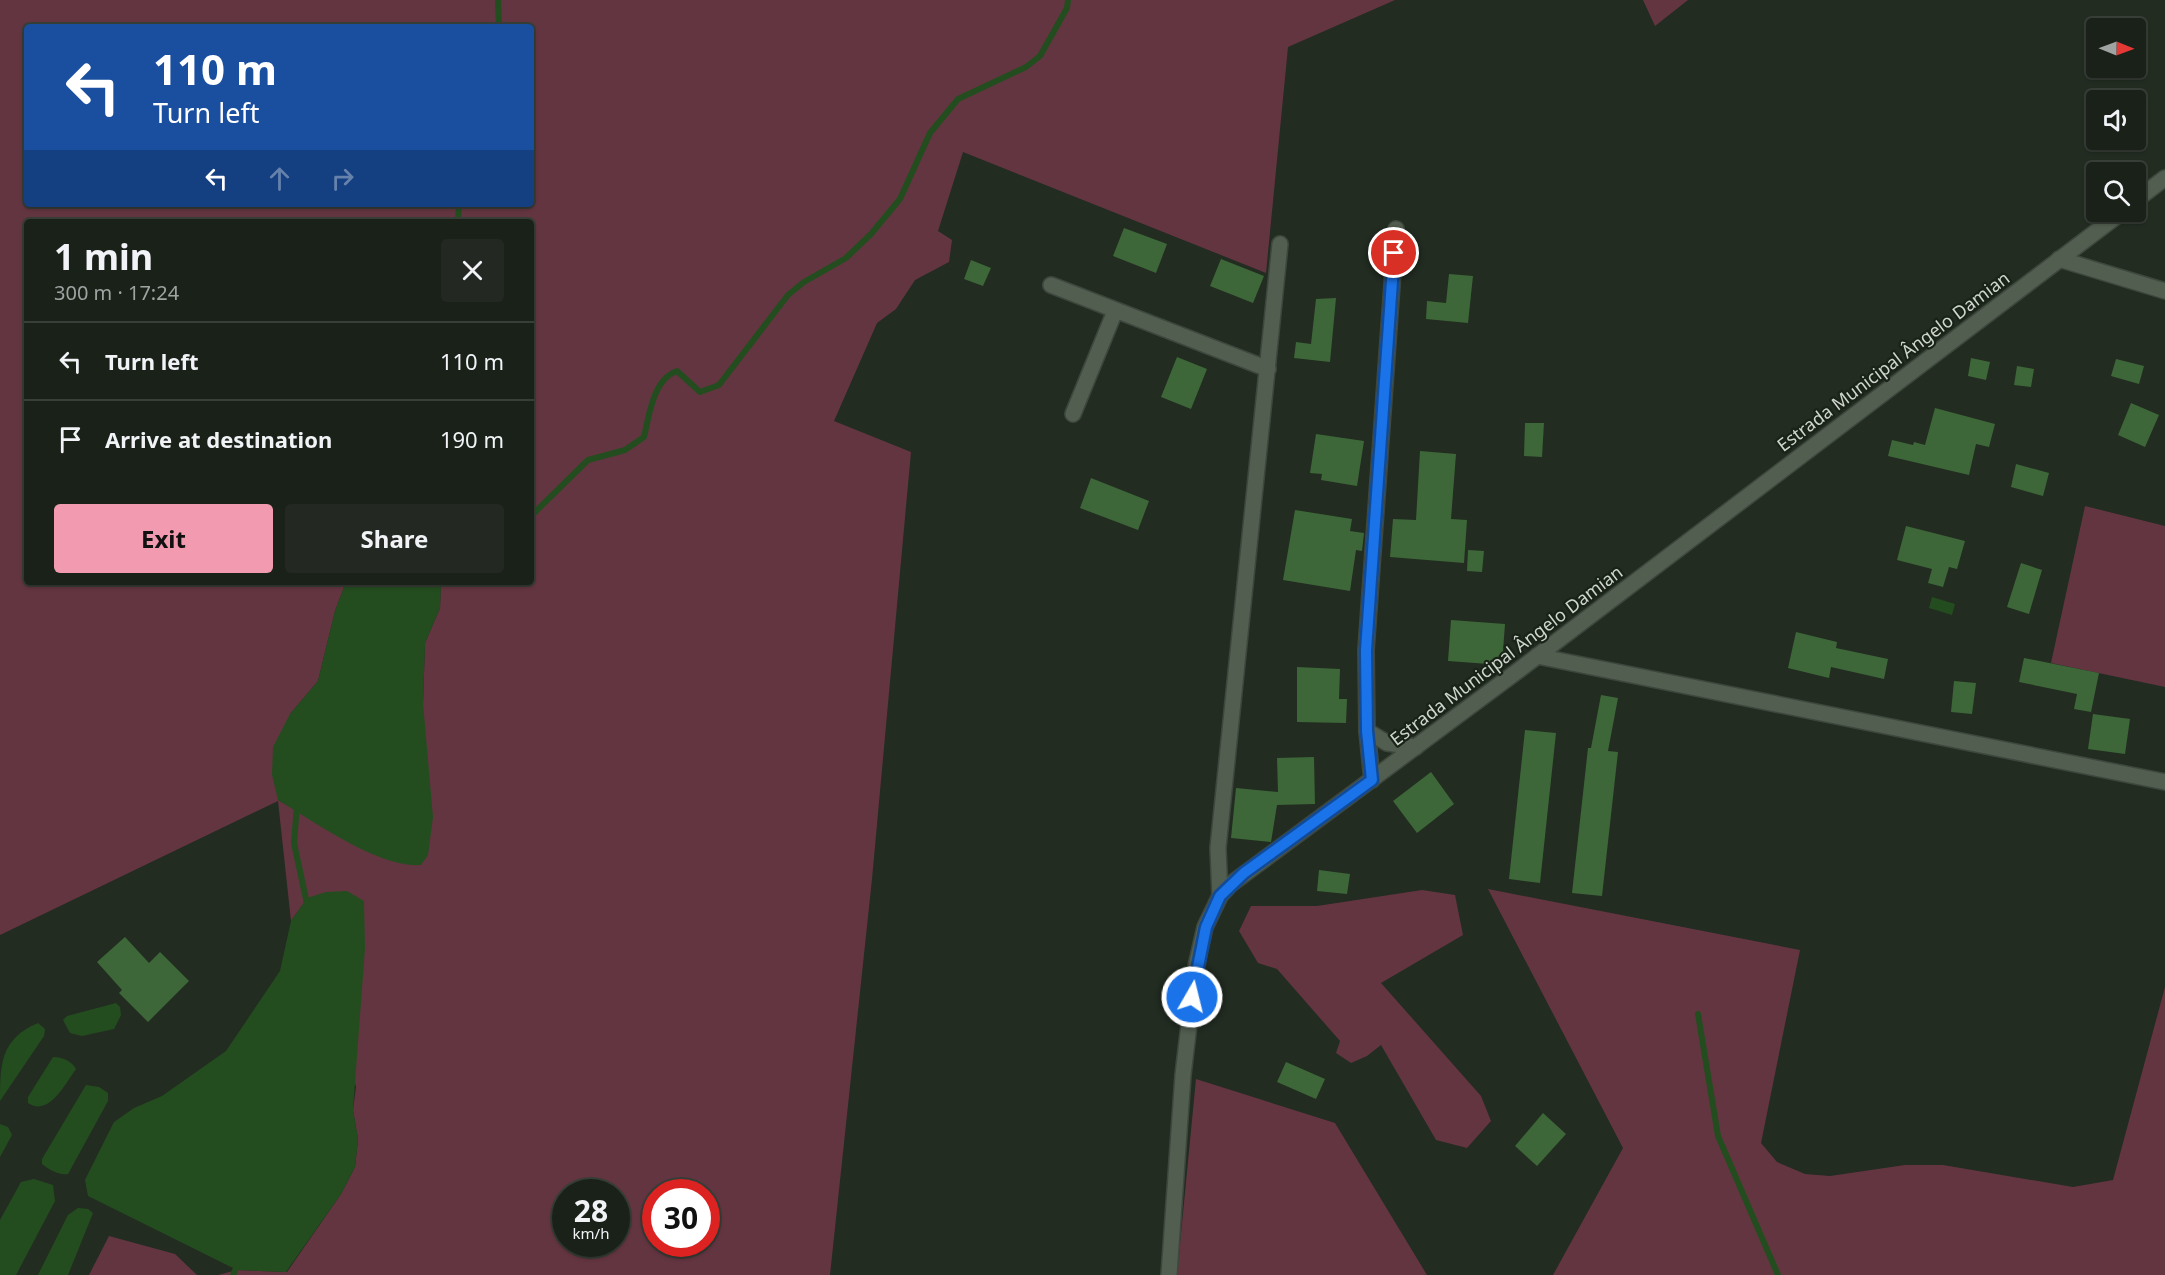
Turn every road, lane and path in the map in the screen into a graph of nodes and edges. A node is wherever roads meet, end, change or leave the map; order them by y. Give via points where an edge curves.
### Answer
1 (2165, 178) edge
2 (2146, 192) edge
3 (2109, 222) edge
4 (1396, 230) dead end
5 (1280, 244) dead end
6 (2059, 259) junction
7 (1051, 285) dead end
8 (2165, 291) edge
9 (1115, 311) junction
10 (1268, 369) junction
11 (1073, 414) dead end
12 (1537, 656) junction
13 (1367, 731) junction
14 (1416, 747) junction
15 (1372, 780) junction
16 (2165, 782) edge
17 (1220, 896) junction
18 (1169, 1275) edge

1 - 2 street
3 - 6 street, Estrada Municipal Ângelo Damian
4 - 13 street via 1369,603
5 - 10 street
6 - 8 street
6 - 12 street, Estrada Municipal Ângelo Damian
7 - 9 street
9 - 10 street
9 - 11 street
10 - 17 street via 1218,849
12 - 14 street, Estrada Municipal Ângelo Damian
12 - 16 street
13 - 14 street via 1386,743
13 - 15 street
14 - 15 street, Estrada Municipal Ângelo Damian
15 - 17 street, Estrada Municipal Ângelo Damian via 1244,873
17 - 18 street, Estrada Municipal Ângelo Damian via 1206,927 1192,997

